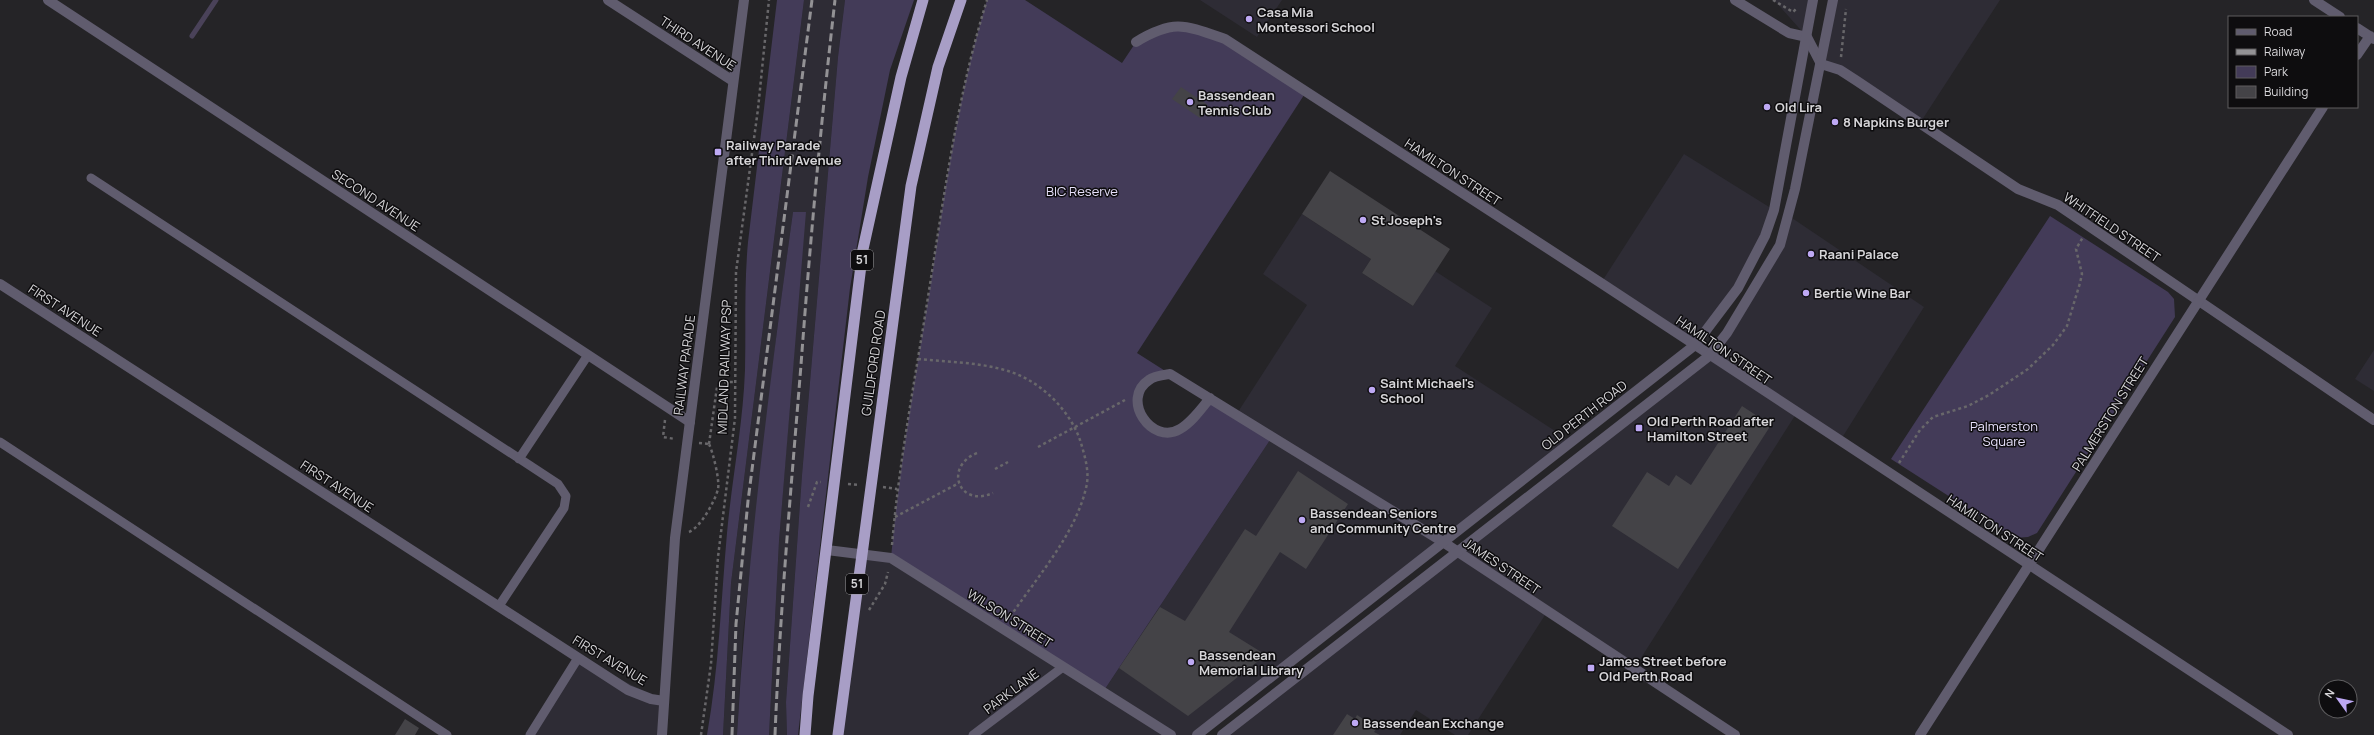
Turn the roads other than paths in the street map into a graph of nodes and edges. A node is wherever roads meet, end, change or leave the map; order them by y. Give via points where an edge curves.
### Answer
1 (48, 0) edge
2 (608, 0) edge
3 (744, 0) edge
4 (923, 0) edge
5 (961, 0) edge
6 (1735, 0) edge
7 (1813, 0) edge
8 (1833, 0) edge
9 (2314, 0) edge
10 (2338, 16) edge
11 (2358, 29) edge
12 (1807, 37) junction
13 (2372, 37) edge
14 (1136, 42) dead end
15 (2358, 54) edge
16 (1821, 64) junction
17 (733, 81) junction
18 (2322, 108) edge
19 (91, 178) dead end
20 (0, 284) edge
21 (2197, 301) junction
22 (1695, 345) junction
23 (588, 355) junction
24 (1709, 356) junction
25 (1210, 398) junction
26 (2374, 420) edge
27 (690, 422) junction
28 (0, 442) edge
29 (519, 459) junction
30 (1443, 542) junction
31 (827, 550) junction
32 (1458, 553) junction
33 (861, 554) junction
34 (2029, 566) junction
35 (499, 606) junction
36 (578, 658) junction
37 (1063, 667) junction
38 (664, 701) junction
39 (447, 735) edge
40 (530, 735) edge
41 (662, 735) edge
42 (805, 735) edge
43 (838, 735) edge
44 (973, 735) edge
45 (1171, 735) edge
46 (1197, 735) edge
47 (1222, 735) edge
48 (1735, 735) edge
49 (1920, 735) edge
50 (2288, 735) edge

1 - 23 street, SECOND AVENUE
2 - 17 street, THIRD AVENUE
3 - 17 street, RAILWAY PARADE
4 - 31 highway, GUILDFORD ROAD / 51 via 901,77 863,249
5 - 33 highway, GUILDFORD ROAD / 51 via 938,67 911,186
6 - 12 street via 1789,33
7 - 12 street, OLD PERTH ROAD
8 - 16 street
9 - 10 street
11 - 13 street
12 - 16 street
12 - 22 street, OLD PERTH ROAD via 1776,203 1765,236 1738,288
13 - 15 street
14 - 22 street, HAMILTON STREET via 1167,26 1189,26 1225,39
16 - 21 street, WHITFIELD STREET via 1840,70 1858,81 2018,189 2058,205
16 - 24 street via 1795,189 1780,245
17 - 27 street, RAILWAY PARADE
18 - 21 street, PALMERSTON STREET
19 - 29 lane
20 - 35 street, FIRST AVENUE
21 - 26 street, WHITFIELD STREET
21 - 34 street, PALMERSTON STREET
22 - 24 street, HAMILTON STREET
22 - 30 street, OLD PERTH ROAD
23 - 27 street, SECOND AVENUE
23 - 29 lane
24 - 32 street
24 - 34 street, HAMILTON STREET
25 - 25 street, JAMES STREET via 1170,374 1149,380 1140,392 1138,408 1143,421 1160,432 1178,430 1192,419
25 - 30 street, JAMES STREET
27 - 38 street, RAILWAY PARADE via 675,538
28 - 39 lane
29 - 35 lane via 558,484 566,496 564,508
30 - 32 street, JAMES STREET
30 - 46 street, OLD PERTH ROAD
31 - 33 street, WILSON STREET
31 - 42 highway, GUILDFORD ROAD / 51
32 - 47 street
32 - 48 street, JAMES STREET
33 - 37 street, WILSON STREET via 891,558
33 - 43 highway, GUILDFORD ROAD / 51
34 - 49 street, PALMERSTON STREET
34 - 50 street, HAMILTON STREET
35 - 36 street, FIRST AVENUE
36 - 38 street, FIRST AVENUE via 628,690
36 - 40 lane
37 - 44 lane, PARK LANE
37 - 45 street, WILSON STREET
38 - 41 street, RAILWAY PARADE

